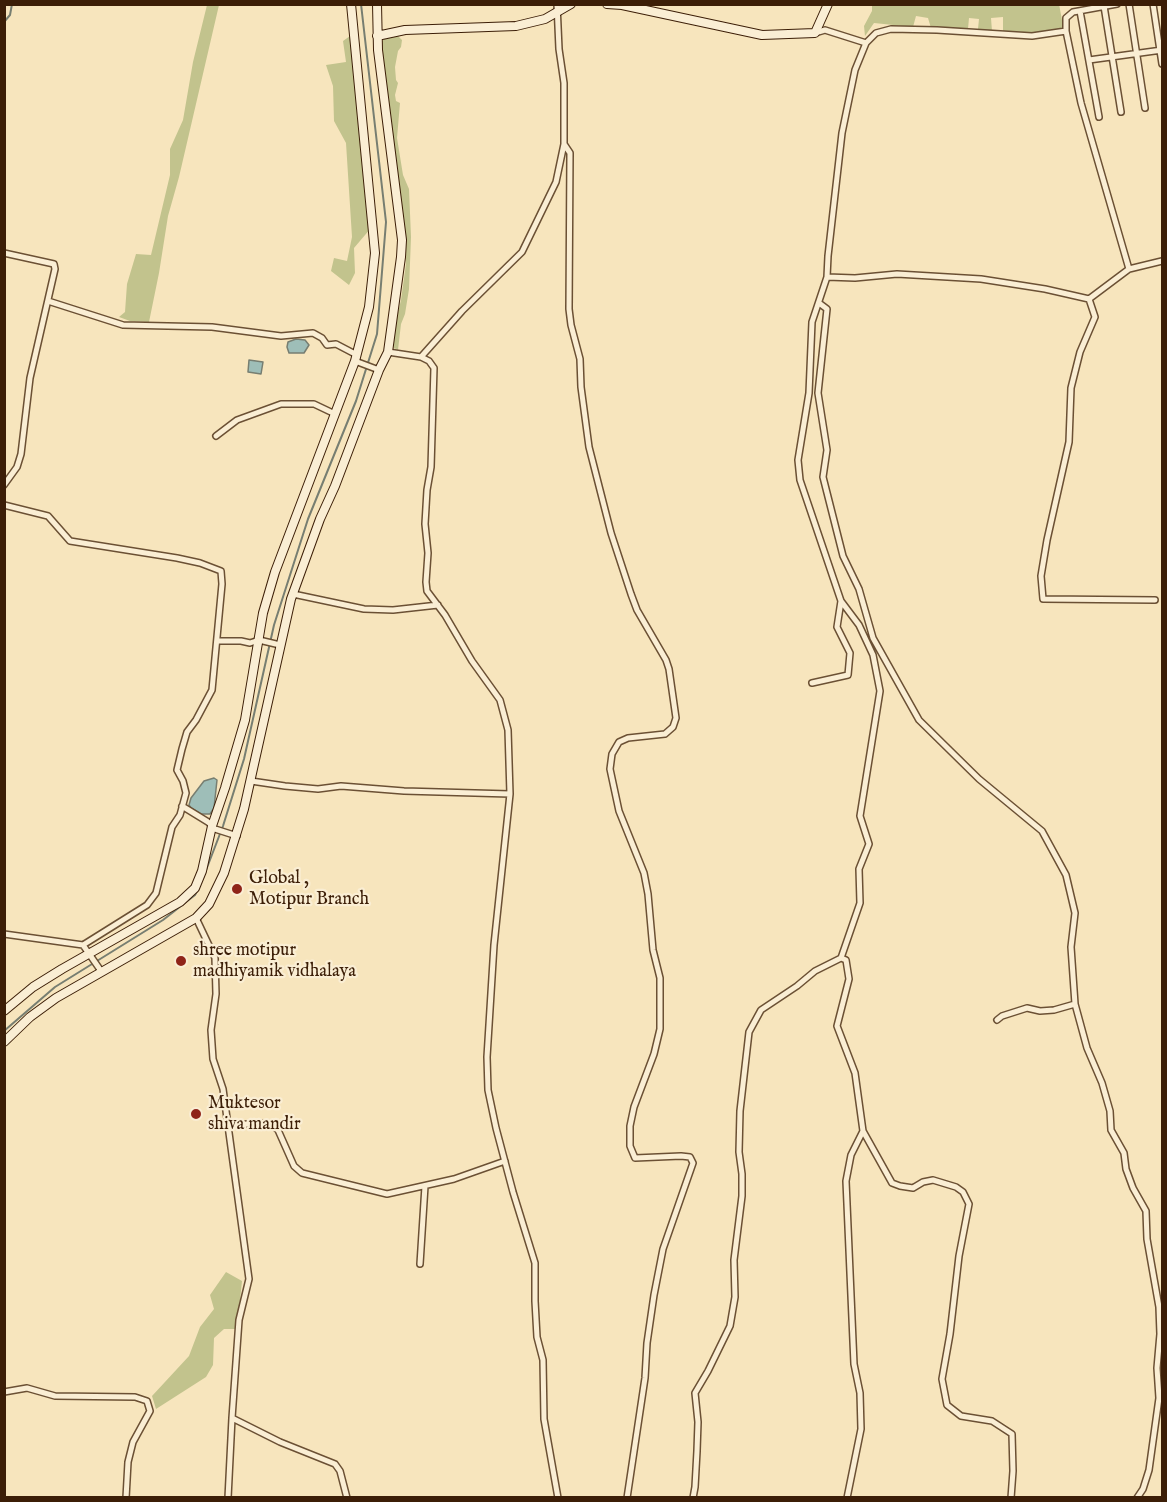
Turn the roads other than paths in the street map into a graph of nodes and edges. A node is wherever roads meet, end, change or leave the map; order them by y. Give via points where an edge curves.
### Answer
1 (351, 4) edge
2 (377, 4) edge
3 (571, 4) edge
4 (607, 4) edge
5 (828, 4) edge
6 (1117, 4) edge
7 (1129, 4) edge
8 (1153, 4) edge
9 (1104, 6) junction
10 (557, 8) edge
11 (1084, 8) edge
12 (1066, 31) junction
13 (815, 33) junction
14 (377, 36) junction
15 (866, 43) junction
16 (1161, 50) edge
17 (1136, 54) junction
18 (1112, 57) junction
19 (1089, 60) junction
20 (1162, 64) edge
21 (1144, 108) dead end
22 (1121, 112) dead end
23 (1099, 117) dead end
24 (564, 144) junction
25 (4, 253) edge
26 (1162, 261) edge
27 (1129, 269) junction
28 (827, 277) junction
29 (1089, 299) junction
30 (48, 302) junction
31 (819, 303) junction
32 (388, 352) junction
33 (421, 357) junction
34 (356, 358) junction
35 (379, 370) junction
36 (335, 414) junction
37 (216, 436) dead end
38 (4, 485) edge
39 (4, 505) edge
40 (293, 594) junction
41 (1155, 600) dead end
42 (841, 601) junction
43 (438, 605) junction
44 (259, 640) junction
45 (217, 641) junction
46 (280, 645) junction
47 (812, 683) dead end
48 (251, 781) junction
49 (510, 794) junction
50 (182, 806) junction
51 (213, 828) junction
52 (237, 836) junction
53 (196, 918) junction
54 (4, 934) edge
55 (83, 945) junction
56 (91, 956) junction
57 (841, 958) junction
58 (99, 969) junction
59 (1075, 1004) junction
60 (4, 1011) edge
61 (997, 1020) dead end
62 (4, 1042) edge
63 (227, 1125) junction
64 (863, 1131) junction
65 (505, 1161) junction
66 (425, 1186) junction
67 (420, 1264) dead end
68 (4, 1392) edge
69 (232, 1418) junction
70 (126, 1497) edge
71 (228, 1497) edge
72 (347, 1497) edge
73 (558, 1497) edge
74 (627, 1497) edge
75 (693, 1497) edge
76 (847, 1497) edge
77 (1011, 1497) edge
78 (1137, 1497) edge

1 - 34 main road via 375,253 369,307
2 - 14 main road
3 - 10 main road
4 - 13 main road via 762,35
5 - 13 main road
6 - 9 street
7 - 17 street
8 - 16 street
9 - 11 street
9 - 18 street
10 - 14 main road via 545,19 516,26 405,30
10 - 24 street via 564,83
11 - 12 street via 1066,18
11 - 19 street
12 - 15 street via 1032,36 891,29 876,33
12 - 27 street via 1081,103
13 - 15 street via 825,30
14 - 32 main road via 402,240
15 - 28 street via 855,70 842,133
16 - 17 street
16 - 20 street
17 - 18 street
17 - 21 street
18 - 19 street
18 - 22 street
19 - 23 street
24 - 33 street via 556,182 522,252
24 - 74 street via 570,153 569,309 580,359 589,447 634,603 669,669 676,718 665,734 619,742 610,769 619,811 644,873 660,978 660,1029 634,1107 630,1146 635,1158 681,1156 690,1157 693,1163 663,1249
25 - 30 street via 54,264
26 - 27 street
27 - 29 street
28 - 29 street via 897,274 981,279
28 - 31 street
29 - 41 street via 1095,316 1071,388 1069,442 1041,576 1043,599
30 - 34 street via 123,325 212,327 282,336 313,333 327,345 336,344
30 - 38 street via 30,378 21,454
31 - 42 street via 812,322 809,393 798,460
31 - 59 street via 827,309 818,393 827,450 823,477 843,556 859,589 873,638 919,720 979,779 1042,831 1066,875 1076,913 1071,947
32 - 33 street
32 - 35 main road
33 - 43 street via 434,368 425,524 427,591
34 - 35 street
34 - 36 main road
35 - 40 main road
36 - 37 street via 314,404 281,404 237,420
36 - 44 main road via 275,572
39 - 45 street via 48,516 70,541 177,558 219,569 222,584
40 - 43 street via 364,609
40 - 46 main road
42 - 47 street via 837,627 850,653 848,675
42 - 57 street via 859,625 873,656 880,691 861,816 869,844 859,869 860,903
43 - 49 street via 500,700 508,730
44 - 45 street
44 - 46 street
44 - 51 main road via 244,720
45 - 50 street via 212,690 187,732 177,770 186,793
46 - 48 main road
48 - 49 street via 318,789 340,786
48 - 52 main road
49 - 65 street via 498,899 488,1057 488,1090
50 - 51 street
50 - 55 street via 172,827 156,893 147,905
51 - 52 street
51 - 56 main road via 195,888 180,902
52 - 53 main road via 209,904
53 - 58 main road via 124,960
53 - 63 street via 215,958 213,1059 223,1089
54 - 55 street
55 - 56 street
56 - 58 street
56 - 60 main road via 33,987
57 - 64 street via 846,960 849,979 837,1026 855,1073
57 - 75 street via 815,971 761,1010 749,1032 740,1111 742,1196 734,1260 735,1297 730,1326 694,1394 698,1422
58 - 62 main road via 30,1017
59 - 61 street via 1054,1010 1027,1008
59 - 78 street via 1105,1092 1111,1130 1146,1211 1159,1307 1159,1398 1149,1470
63 - 66 street via 275,1125 294,1166 302,1173 387,1194
63 - 69 street via 249,1279 239,1320
64 - 76 street via 851,1155 846,1181 854,1364 861,1429
64 - 77 street via 892,1183 913,1188 933,1180 956,1187 969,1204 942,1379 947,1405 961,1416 992,1420 1012,1434
65 - 66 street
65 - 73 street via 535,1263 544,1419
66 - 67 street
68 - 70 street via 27,1388 55,1396 135,1397 147,1401 150,1411 133,1442 128,1462
69 - 71 street
69 - 72 street via 335,1464

